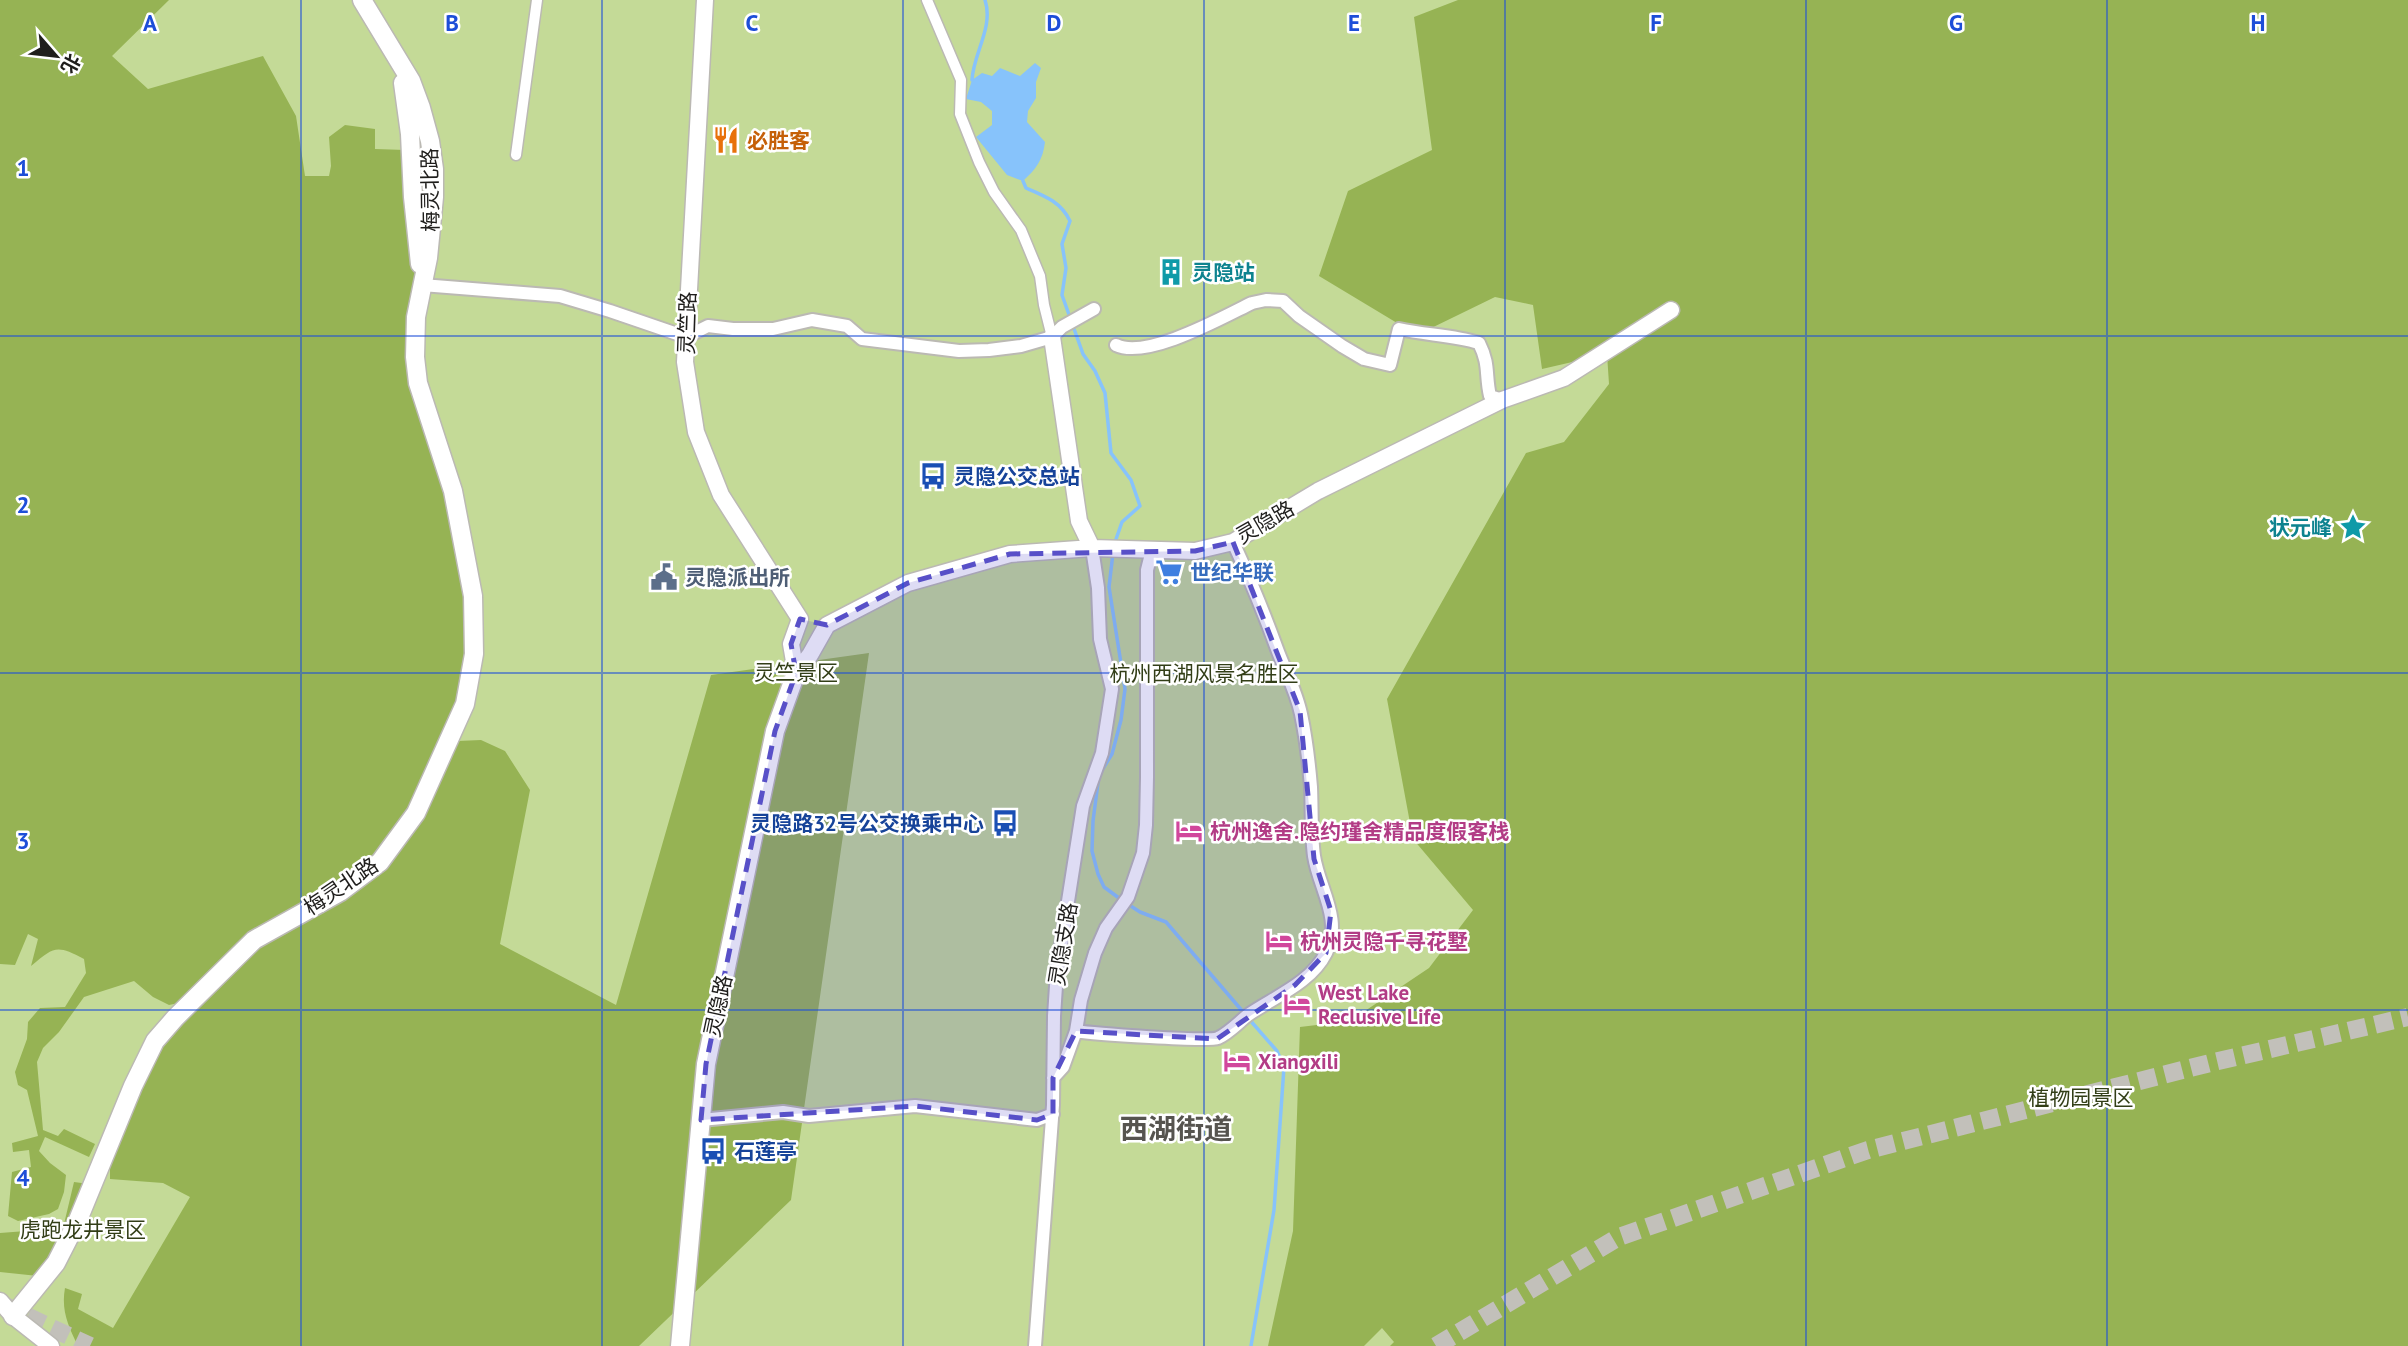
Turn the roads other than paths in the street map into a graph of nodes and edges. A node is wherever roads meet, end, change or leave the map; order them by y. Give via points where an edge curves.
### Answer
1 (362, 0) edge
2 (537, 0) edge
3 (705, 0) edge
4 (927, 0) edge
5 (516, 155) dead end
6 (422, 285) junction
7 (1094, 310) dead end
8 (1671, 310) dead end
9 (686, 337) junction
10 (1052, 337) junction
11 (1116, 345) dead end
12 (1502, 400) junction
13 (1233, 541) junction
14 (1096, 548) junction
15 (1152, 550) junction
16 (800, 619) junction
17 (827, 625) junction
18 (796, 673) junction
19 (1076, 1031) junction
20 (1054, 1078) junction
21 (1053, 1114) junction
22 (701, 1120) junction
23 (0, 1301) edge
24 (4, 1317) edge
25 (51, 1346) edge
26 (680, 1346) edge
27 (1035, 1346) edge

1 - 6 main road, 梅灵北路 via 411,81 430,141 432,229
2 - 5 street
3 - 9 street, 灵竺路
4 - 10 street via 961,80 960,114 979,162 1021,230 1040,276
6 - 9 street via 560,296
6 - 24 main road, 梅灵北路 via 416,317 418,383 453,491 473,596 474,654 464,704 416,813 380,862 340,892 254,940 155,1041 56,1263
7 - 10 street
8 - 12 street, 灵隐路 via 1564,378
9 - 10 street via 708,326 773,329 812,320 847,326 862,339 959,351 1021,346
9 - 16 street, 灵竺路 via 685,362 700,444 721,495
10 - 14 street via 1079,521
11 - 12 street via 1135,348 1168,341 1252,303 1283,301 1342,346 1364,359 1390,365 1399,329 1479,343 1488,366 1490,396
12 - 13 street, 灵隐路 via 1318,491
13 - 15 street, 灵隐路 via 1195,551
13 - 19 street via 1297,699 1311,787 1314,859 1331,911 1326,953 1313,971 1217,1039
14 - 15 street, 灵隐路
14 - 17 street, 灵隐路 via 1010,554 908,583
14 - 20 street, 灵隐支路 via 1100,639 1112,689 1102,753 1083,806 1063,931 1054,1016
15 - 19 street via 1147,570 1143,853 1128,897 1095,953
16 - 17 street
16 - 18 street via 791,643
17 - 18 street
18 - 22 main road, 灵隐路 via 775,731 706,1064
19 - 20 street
20 - 21 street, 灵隐支路
21 - 22 street via 1037,1119 915,1106
21 - 27 street, 灵隐支路
22 - 26 main road, 灵隐路
23 - 24 street
24 - 25 street

